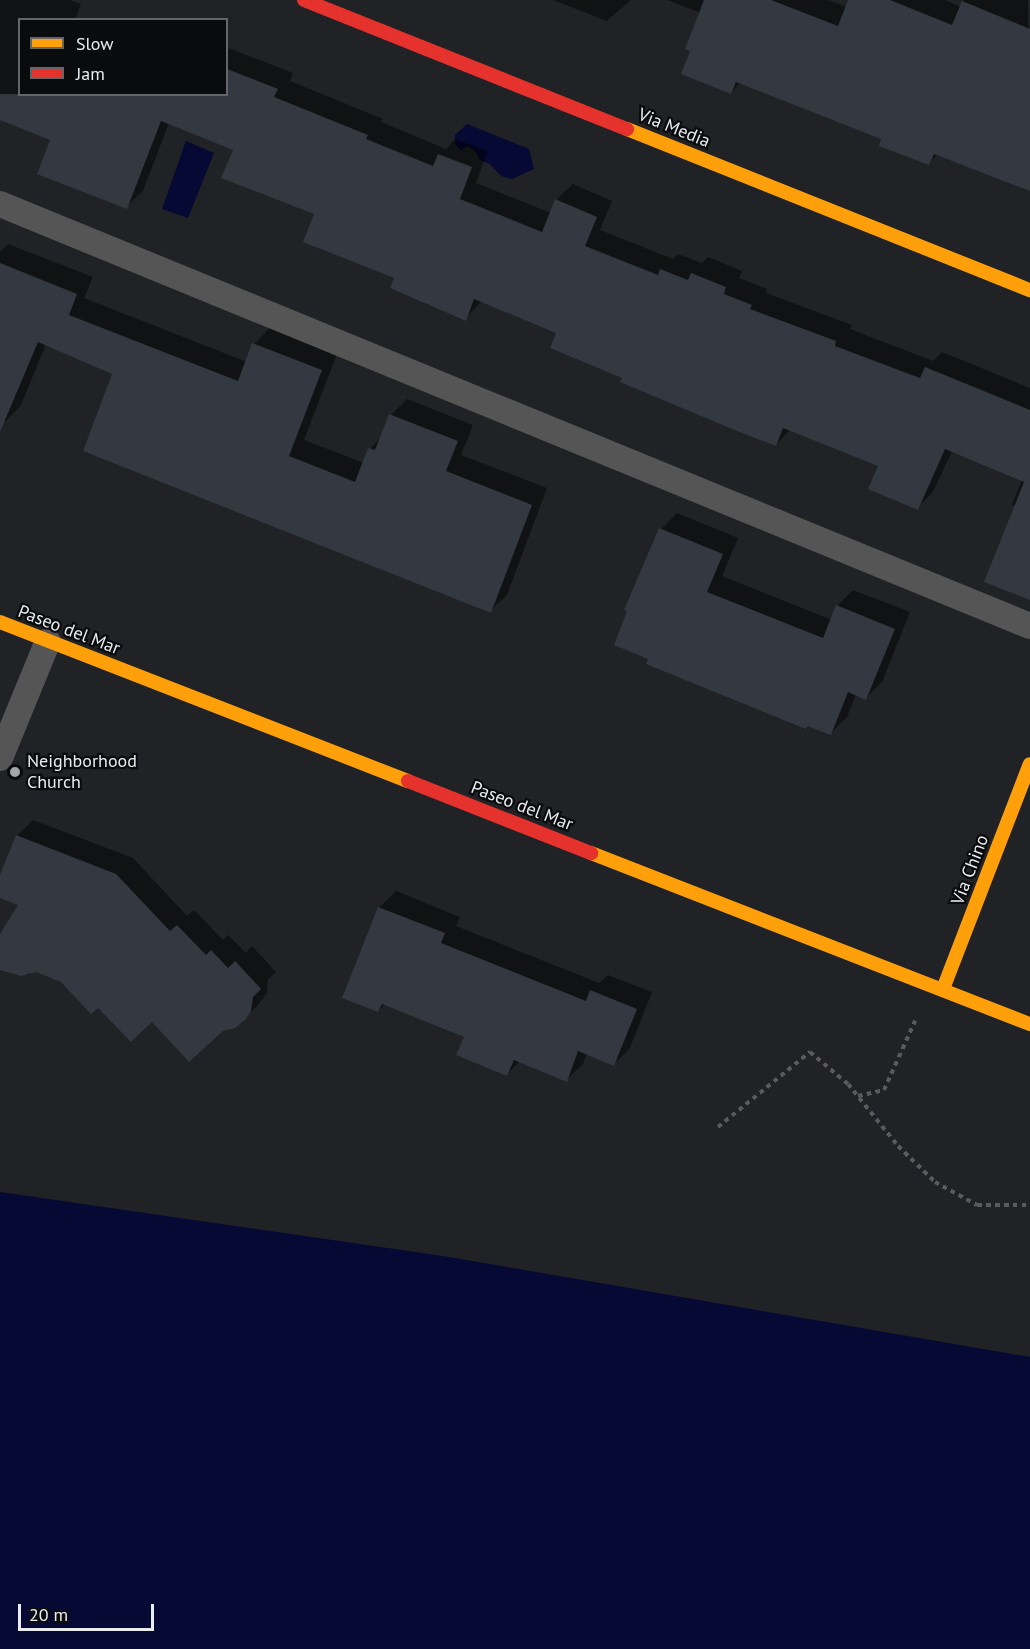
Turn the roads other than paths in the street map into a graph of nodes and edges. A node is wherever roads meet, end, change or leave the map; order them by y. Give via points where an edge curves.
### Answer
1 (304, 0) edge
2 (0, 204) edge
3 (1030, 290) edge
4 (0, 622) edge
5 (1030, 626) edge
6 (48, 641) junction
7 (0, 758) edge
8 (1030, 764) edge
9 (937, 987) junction
10 (1030, 1024) edge

1 - 3 street, Via Media
2 - 5 lane
4 - 6 street, Paseo del Mar
6 - 7 lane
6 - 9 street, Paseo del Mar
8 - 9 street, Via Chino
9 - 10 street, Paseo del Mar

